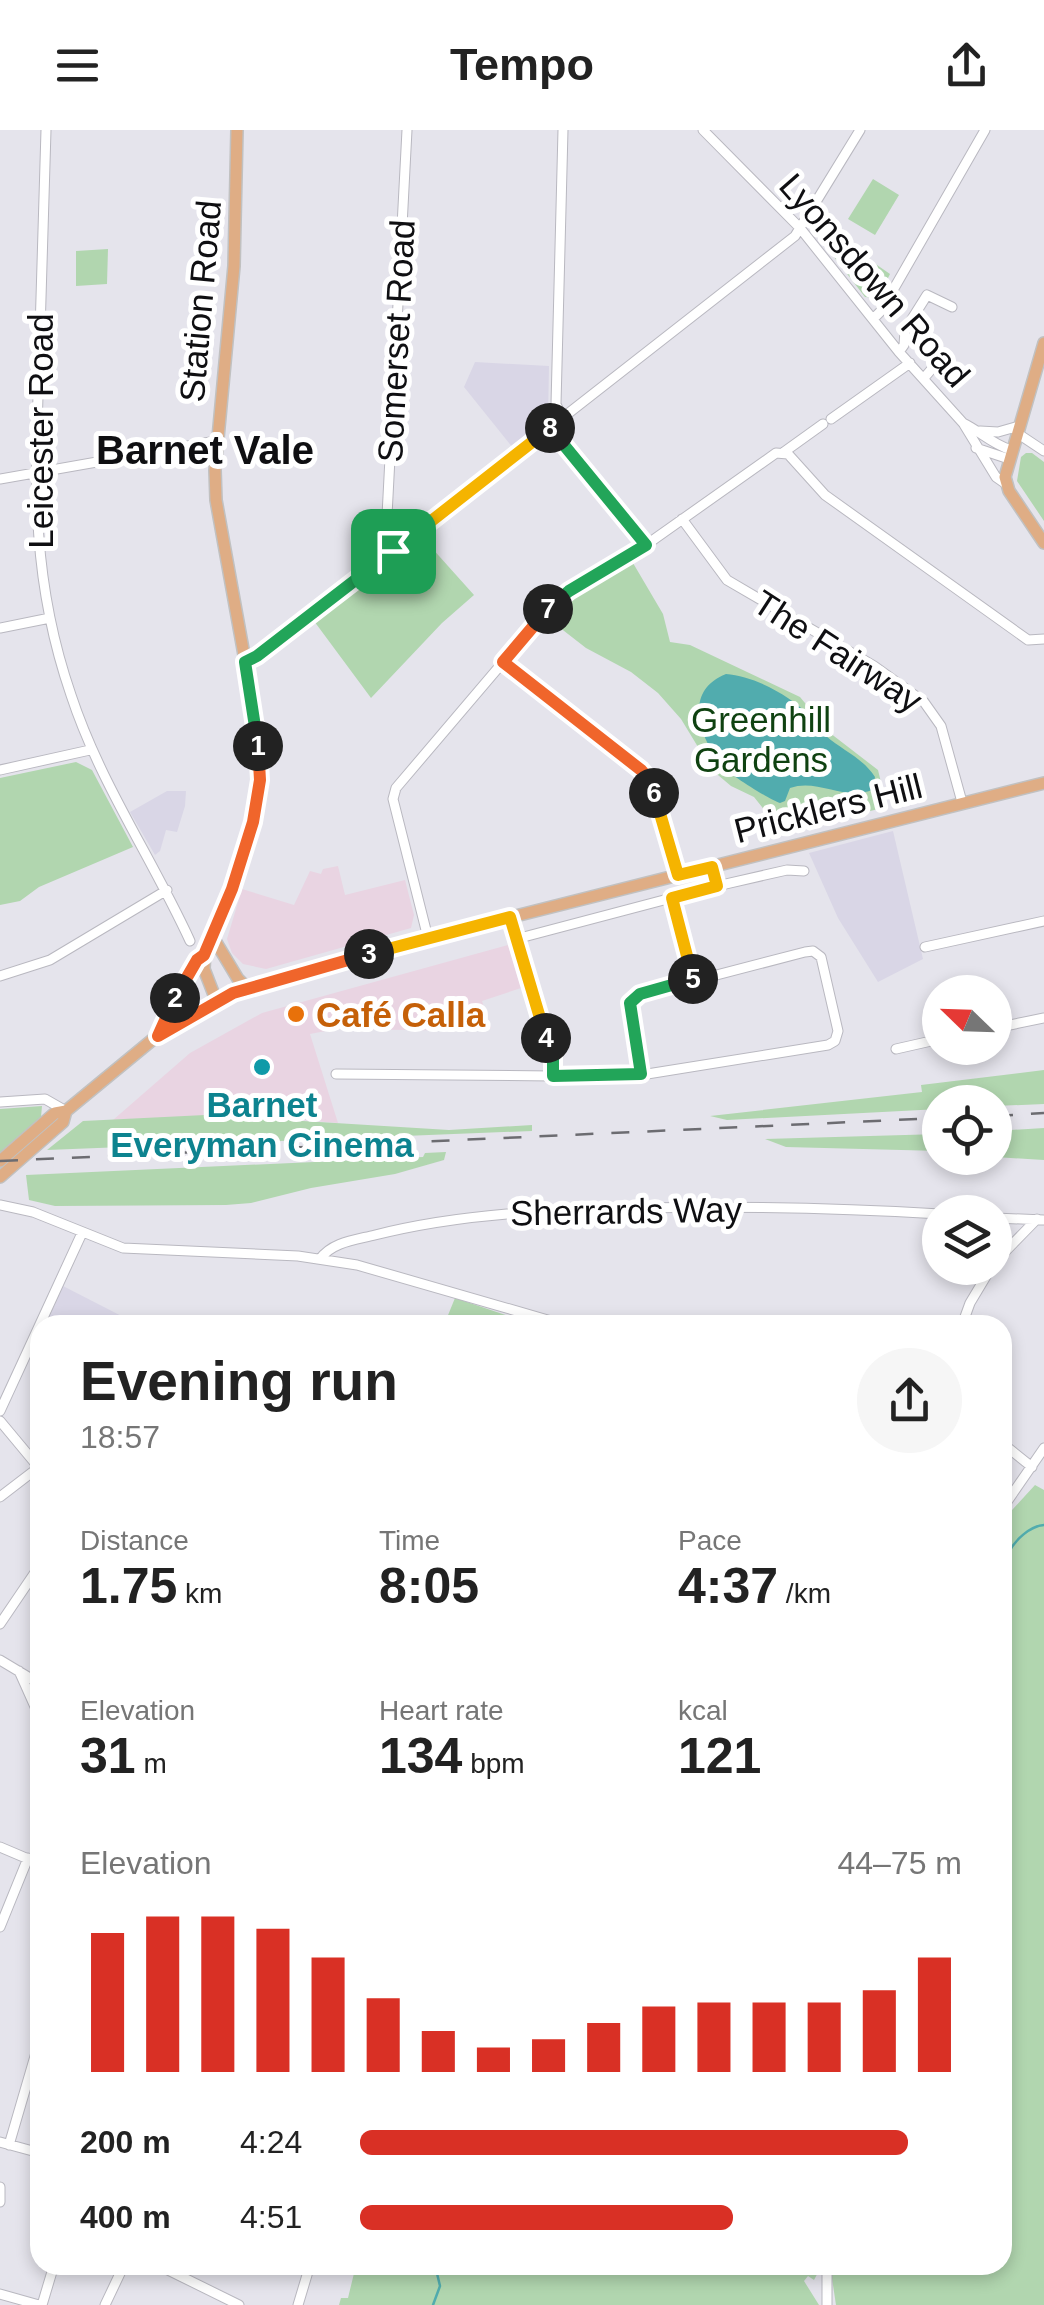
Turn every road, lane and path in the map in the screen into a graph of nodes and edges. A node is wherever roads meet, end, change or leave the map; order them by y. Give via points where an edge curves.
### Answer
1 (46, 130) edge
2 (238, 130) edge
3 (407, 130) edge
4 (563, 130) edge
5 (703, 130) edge
6 (860, 130) edge
7 (985, 130) edge
8 (800, 228) junction
9 (952, 307) dead end
10 (872, 319) junction
11 (1044, 343) edge
12 (899, 352) junction
13 (910, 363) junction
14 (936, 364) dead end
15 (924, 378) junction
16 (562, 418) junction
17 (964, 423) junction
18 (552, 426) junction
19 (1018, 429) junction
20 (980, 431) junction
21 (216, 441) junction
22 (976, 448) junction
23 (1044, 451) edge
24 (788, 454) junction
25 (1010, 454) junction
26 (35, 473) junction
27 (0, 479) edge
28 (1006, 484) junction
29 (682, 520) junction
30 (1044, 543) edge
31 (646, 545) junction
32 (393, 551) junction
33 (50, 618) junction
34 (0, 628) edge
35 (1044, 638) edge
36 (245, 662) junction
37 (503, 662) junction
38 (90, 750) junction
39 (0, 770) edge
40 (1044, 784) edge
41 (962, 802) junction
42 (712, 867) junction
43 (804, 872) dead end
44 (678, 875) junction
45 (717, 886) junction
46 (166, 890) junction
47 (601, 895) junction
48 (672, 898) junction
49 (607, 915) junction
50 (510, 917) junction
51 (1044, 921) edge
52 (212, 934) junction
53 (428, 938) junction
54 (516, 939) junction
55 (190, 941) dead end
56 (926, 947) dead end
57 (204, 955) junction
58 (0, 976) edge
59 (693, 980) junction
60 (247, 988) junction
61 (216, 1000) junction
62 (1044, 1018) edge
63 (1012, 1025) edge
64 (158, 1036) junction
65 (922, 1043) edge
66 (896, 1048) dead end
67 (336, 1074) dead end
68 (641, 1074) junction
69 (553, 1076) junction
70 (0, 1102) edge
71 (66, 1111) junction
72 (0, 1161) edge
73 (0, 1177) edge
74 (0, 1205) edge
75 (922, 1214) edge
76 (1012, 1219) edge
77 (1040, 1220) edge
78 (82, 1233) junction
79 (1012, 1247) edge
80 (320, 1259) junction
81 (981, 1285) edge
82 (44, 1315) edge
83 (525, 1315) edge
84 (966, 1315) edge
85 (30, 1346) edge
86 (0, 1411) edge
87 (0, 1421) edge
88 (1044, 1448) edge
89 (1012, 1451) edge
90 (30, 1457) edge
91 (1032, 1466) junction
92 (30, 1475) edge
93 (1012, 1495) edge
94 (0, 1497) edge
95 (30, 1580) edge
96 (0, 1624) edge
97 (0, 1660) edge
98 (20, 1671) junction
99 (30, 1678) edge
100 (30, 1694) edge
101 (0, 1846) edge
102 (28, 1858) joint
103 (0, 1927) edge
104 (30, 2069) edge
105 (5, 2143) edge
106 (30, 2149) edge
107 (0, 2187) edge
108 (0, 2202) edge
109 (50, 2275) edge
110 (120, 2275) edge
111 (176, 2275) edge
112 (307, 2275) edge
113 (827, 2275) edge
114 (0, 2294) edge
115 (219, 2301) edge
116 (40, 2305) edge
117 (106, 2305) edge
118 (239, 2305) edge
119 (298, 2305) edge
120 (827, 2305) edge

1 - 26 street, Leicester Road
2 - 21 main road, Station Road via 234,266
3 - 32 street, Somerset Road via 386,535
4 - 16 street via 556,404
5 - 8 street, Lyonsdown Road
6 - 8 street
7 - 10 street
8 - 10 street, Lyonsdown Road
8 - 16 street
9 - 12 street via 927,294
10 - 12 street, Lyonsdown Road
11 - 19 main road
12 - 13 street, Lyonsdown Road
13 - 15 street, Lyonsdown Road
13 - 24 street
14 - 15 street
15 - 17 street, Lyonsdown Road
16 - 18 street
17 - 20 street, Lyonsdown Road
17 - 22 street, Lyonsdown Road
18 - 31 street
18 - 32 street
19 - 20 street, Lyonsdown Road
19 - 23 street
19 - 25 main road
20 - 25 street, Lyonsdown Road
21 - 26 street
21 - 36 main road, Station Road via 216,500
22 - 25 street
22 - 28 street, Lyonsdown Road
24 - 29 street via 776,453
24 - 35 street via 825,495 1028,640
25 - 28 main road
26 - 27 street
26 - 33 street, Leicester Road
28 - 30 main road, Lyonsdown Road
29 - 31 street
29 - 41 street, The Fairway via 727,580 924,702 941,726
31 - 37 street via 556,600
32 - 36 street
33 - 34 street
33 - 38 street, Leicester Road
36 - 52 main road, Station Road via 260,780 242,864
37 - 44 street via 648,778
37 - 53 street via 394,793
38 - 39 street
38 - 46 street, Leicester Road
40 - 41 main road, Pricklers Hill
41 - 42 main road, Pricklers Hill
42 - 44 main road, Pricklers Hill
42 - 45 street
43 - 45 street
44 - 47 main road, Pricklers Hill
45 - 48 street
46 - 55 street, Leicester Road
46 - 58 street via 50,960
47 - 49 street
47 - 50 main road, Pricklers Hill
48 - 49 street
48 - 59 street
49 - 54 street
50 - 53 main road, Pricklers Hill
50 - 54 street
51 - 56 street
52 - 57 main road, Station Road
52 - 60 main road
53 - 60 main road, Pricklers Hill
54 - 69 street
57 - 61 main road
57 - 64 main road, Station Road
59 - 68 street via 640,994 630,1003
59 - 68 street via 816,952 838,1031 835,1041
60 - 61 main road, Pricklers Hill
61 - 64 main road, Pricklers Hill
62 - 63 street
64 - 71 main road, Pricklers Hill
65 - 66 street
67 - 69 street
68 - 69 street
70 - 71 street via 45,1099
71 - 72 main road
71 - 73 main road via 63,1122
74 - 78 street
75 - 80 street, Sherrards Way via 691,1208 507,1213 395,1230 334,1246
76 - 77 street
77 - 79 street
78 - 80 street via 123,1248
78 - 82 street
80 - 83 street via 392,1273
81 - 84 street
85 - 86 street
87 - 90 street
88 - 91 street
89 - 91 street
91 - 93 street
92 - 94 street
95 - 96 street
97 - 98 street
98 - 99 street
98 - 100 street
101 - 102 street
102 - 103 street
104 - 105 street
105 - 106 street
107 - 108 street
109 - 116 street
110 - 117 street
111 - 115 street
112 - 119 street
113 - 120 street
114 - 116 street
115 - 118 street

